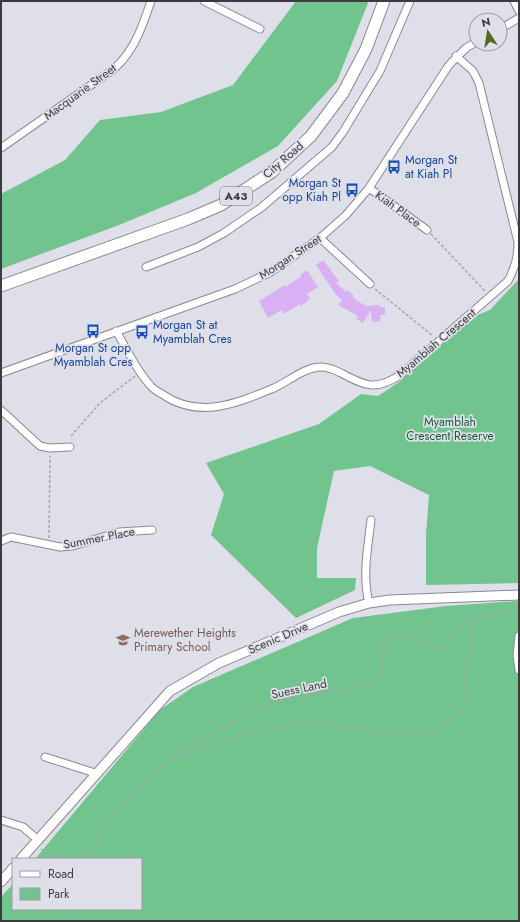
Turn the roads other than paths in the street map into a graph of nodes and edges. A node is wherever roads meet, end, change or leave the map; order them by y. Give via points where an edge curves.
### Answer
1 (151, 1) edge
2 (204, 1) edge
3 (384, 1) edge
4 (410, 1) edge
5 (514, 1) edge
6 (519, 11) edge
7 (519, 18) edge
8 (508, 24) edge
9 (260, 29) dead end
10 (468, 48) edge
11 (456, 56) junction
12 (1, 148) edge
13 (369, 188) junction
14 (427, 230) road end
15 (320, 238) junction
16 (146, 267) dead end
17 (370, 284) road end
18 (1, 286) edge
19 (116, 331) junction
20 (1, 373) edge
21 (1, 410) edge
22 (70, 447) dead end
23 (371, 520) dead end
24 (152, 530) dead end
25 (1, 541) edge
26 (519, 595) edge
27 (369, 602) junction
28 (519, 636) edge
29 (519, 670) edge
30 (45, 756) dead end
31 (95, 773) junction
32 (1, 820) edge
33 (36, 842) junction
34 (22, 858) edge
35 (12, 869) edge
36 (1, 882) edge

1 - 12 street, Macquarie Street via 141,32 125,59
2 - 9 street
3 - 18 highway, City Road / A43 via 366,49 343,93 311,136 272,172 221,205 188,219
4 - 16 street via 380,71 332,147 262,207 224,233 198,247
5 - 6 street
7 - 8 street
10 - 11 street, Morgan Street
11 - 13 street, Morgan Street
11 - 19 street, Myamblah Crescent via 473,71 478,83 518,242 518,258 508,281 439,342 388,383 367,386 333,369 322,367 311,369 275,387 229,404 206,409 172,402 150,386
13 - 14 street, Kiah Place
13 - 15 street, Morgan Street via 346,215
15 - 17 street
15 - 19 street, Morgan Street via 269,273 234,289
19 - 20 street, Morgan Street
21 - 22 street via 40,446
23 - 27 street via 366,569
24 - 25 street, Summer Place via 119,532 73,546 60,547 11,537
26 - 27 main road, Scenic Drive
27 - 31 main road, Scenic Drive via 339,612 219,663 170,691
28 - 29 street
30 - 31 street
31 - 33 main road, Scenic Drive
32 - 33 street via 23,827
33 - 34 main road, Scenic Drive
35 - 36 main road

